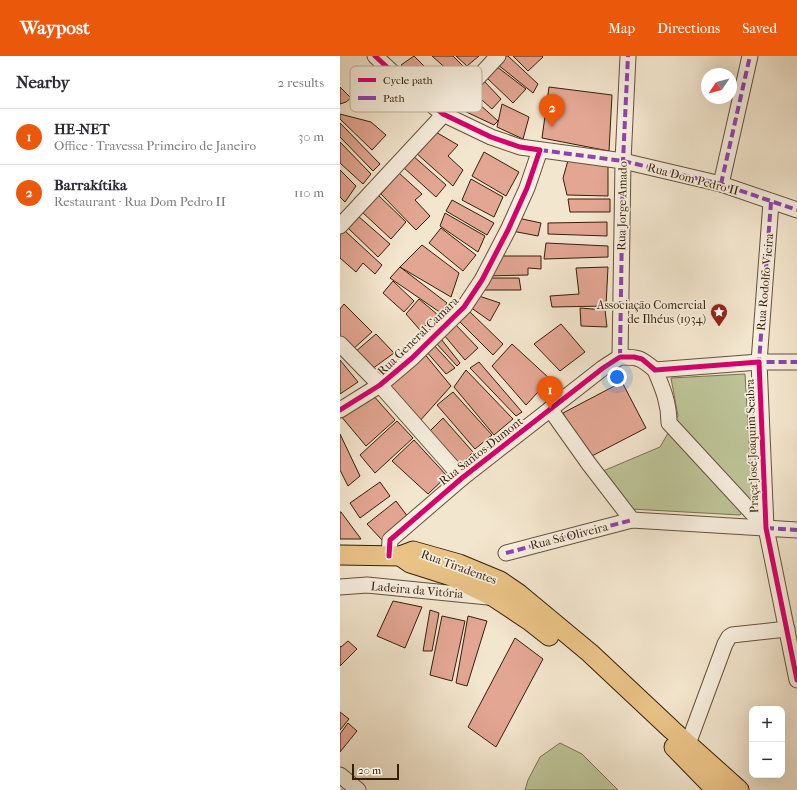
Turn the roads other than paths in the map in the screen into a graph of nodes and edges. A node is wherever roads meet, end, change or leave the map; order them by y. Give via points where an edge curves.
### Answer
1 (375, 56) edge
2 (498, 56) edge
3 (628, 56) edge
4 (750, 56) edge
5 (386, 66) edge
6 (482, 73) edge
7 (441, 112) edge
8 (443, 114) junction
9 (540, 150) junction
10 (623, 161) junction
11 (721, 184) junction
12 (771, 202) junction
13 (797, 210) edge
14 (340, 226) edge
15 (340, 344) edge
16 (620, 357) junction
17 (759, 362) junction
18 (797, 362) edge
19 (655, 370) junction
20 (380, 386) junction
21 (550, 409) junction
22 (340, 410) edge
23 (462, 478) junction
24 (632, 520) junction
25 (766, 528) junction
26 (797, 530) edge
27 (506, 553) dead end
28 (340, 555) edge
29 (395, 556) junction
30 (340, 587) edge
31 (494, 597) junction
32 (787, 629) junction
33 (571, 646) junction
34 (797, 680) edge
35 (684, 749) junction
36 (340, 775) edge
37 (358, 790) edge
38 (716, 790) edge
39 (739, 790) edge

1 - 5 street, Rua Dom Pedro II
2 - 6 street
3 - 10 street, Rua Jorge Amado
4 - 11 street
7 - 8 street, Rua Dom Pedro II
8 - 9 street, Rua Dom Pedro II via 491,137 520,147
8 - 14 street
9 - 10 street, Rua Dom Pedro II
9 - 20 street, Rua General Camara via 527,188 508,230 472,296 412,358
10 - 11 street, Rua Dom Pedro II
10 - 16 street, Rua Jorge Amado
11 - 12 street, Rua Dom Pedro II
12 - 13 street, Rua Dom Pedro II
12 - 17 street, Rua Rodolfo Vieira
15 - 20 street
16 - 19 street via 642,359
16 - 21 street, Rua Santos Dumont
17 - 18 street
17 - 19 street, Praça José Joaquim Seabra
17 - 25 street, Praça José Joaquim Seabra
19 - 25 street via 665,394 669,423
20 - 22 street, Rua General Camara
20 - 23 street
21 - 23 street, Rua Santos Dumont
21 - 24 street
23 - 29 street, Rua Santos Dumont via 390,540
24 - 25 street, Praça José Joaquim Seabra
24 - 27 street, Rua Sá Oliveira
25 - 26 street
25 - 32 street
28 - 29 main road
29 - 31 main road, Rua Tiradentes via 451,576
29 - 33 main road, Rua Tiradentes via 414,551 424,553 500,581 519,594
30 - 31 street, Ladeira da Vitória via 367,585
31 - 33 main road, Rua Tiradentes
32 - 34 street
32 - 35 street via 729,637
33 - 35 main road, Rua Tiradentes via 590,653
35 - 38 main road
35 - 39 main road, Rua Tiradentes
36 - 37 street

